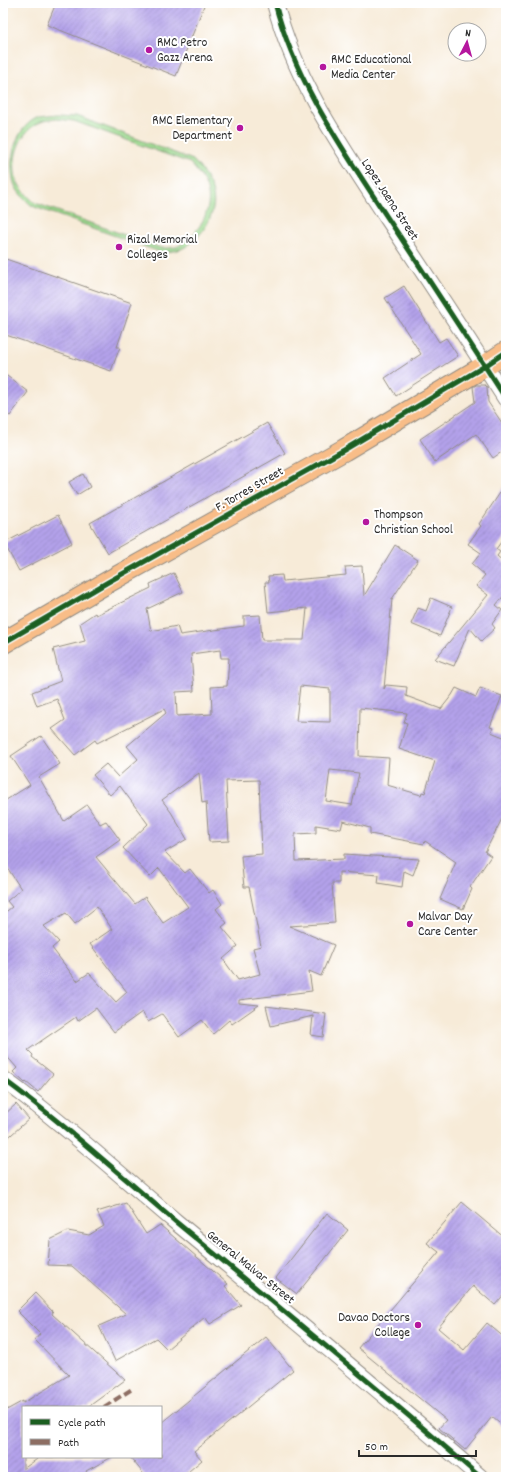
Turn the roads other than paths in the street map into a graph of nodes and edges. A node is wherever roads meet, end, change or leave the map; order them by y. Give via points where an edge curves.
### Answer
1 (276, 3) edge
2 (506, 352) edge
3 (485, 366) junction
4 (506, 399) edge
5 (3, 643) edge
6 (3, 1079) edge
7 (480, 1477) edge

1 - 3 street, Lopez Jaena Street via 290,49 334,136
2 - 3 main road, F. Torres Street
3 - 4 street, Lopez Jaena Street
3 - 5 main road, F. Torres Street via 344,450
6 - 7 street, General Malvar Street via 333,1351

